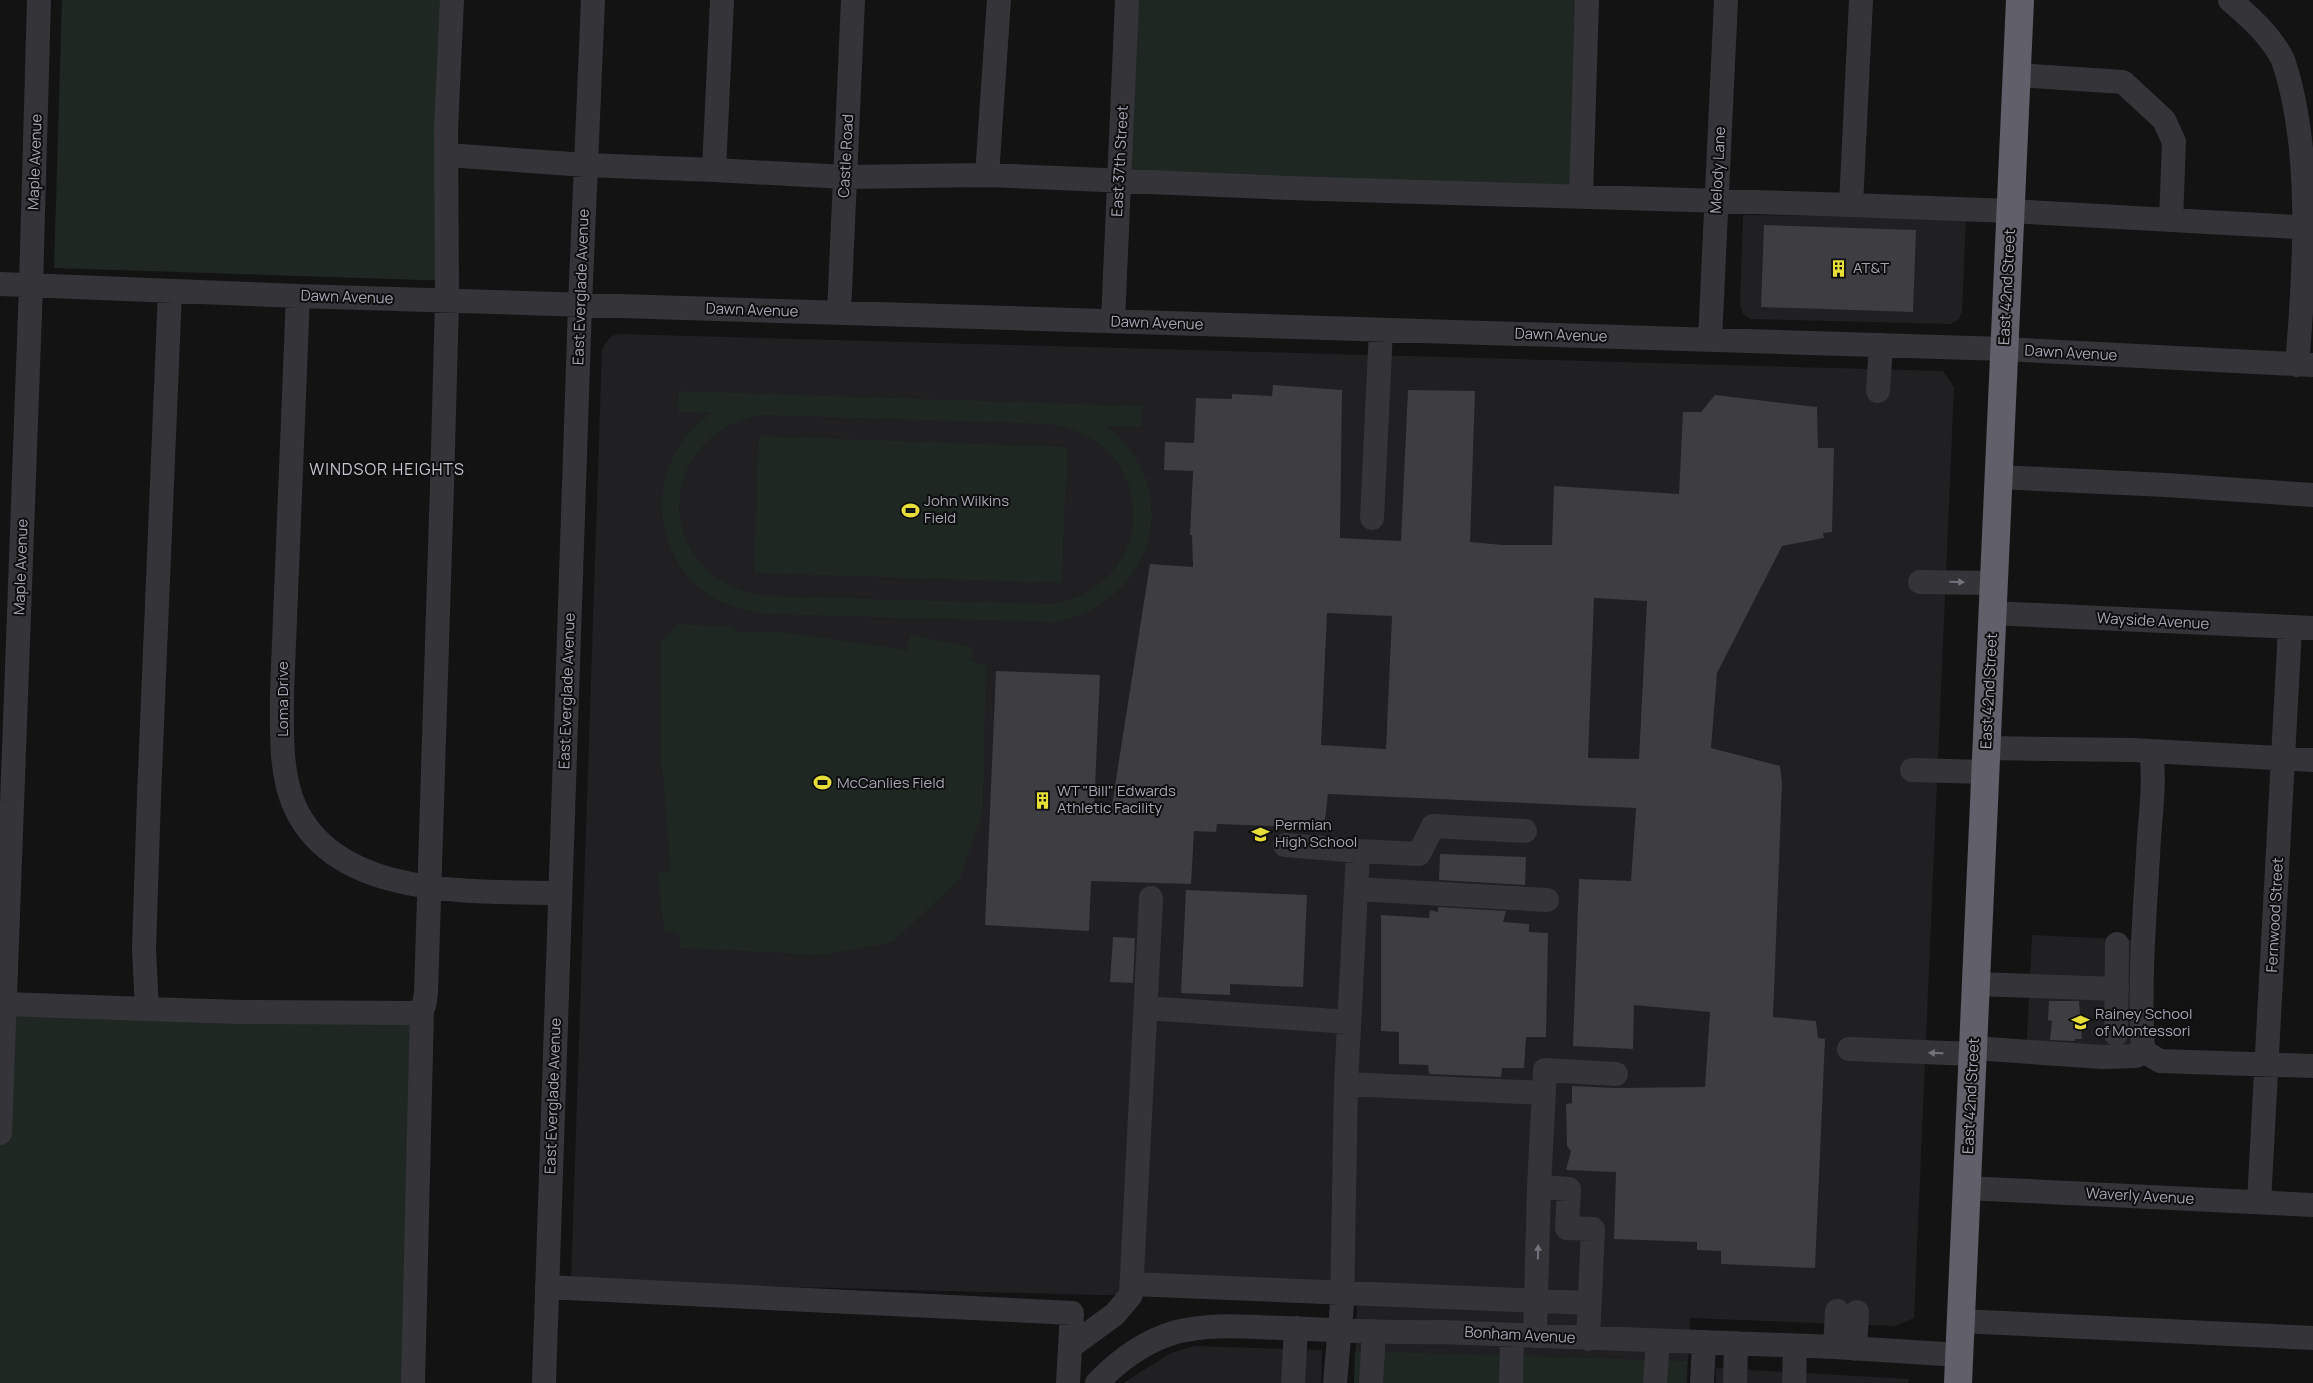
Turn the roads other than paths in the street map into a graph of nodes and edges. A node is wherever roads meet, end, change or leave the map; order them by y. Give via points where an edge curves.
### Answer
1 (39, 0) edge
2 (452, 0) edge
3 (593, 0) edge
4 (722, 0) edge
5 (853, 0) edge
6 (999, 0) edge
7 (1127, 0) edge
8 (1587, 0) edge
9 (1726, 0) edge
10 (1860, 0) edge
11 (2020, 0) edge
12 (2230, 0) edge
13 (2016, 74) junction
14 (446, 155) junction
15 (586, 165) junction
16 (714, 170) junction
17 (987, 175) junction
18 (845, 177) junction
19 (1119, 182) junction
20 (1581, 196) junction
21 (1717, 200) junction
22 (1851, 205) junction
23 (2010, 211) junction
24 (2171, 220) junction
25 (2310, 228) edge
26 (0, 284) edge
27 (31, 285) junction
28 (170, 291) junction
29 (298, 296) junction
30 (447, 301) junction
31 (580, 305) junction
32 (839, 313) junction
33 (1113, 321) junction
34 (1382, 330) junction
35 (1710, 340) junction
36 (1880, 345) junction
37 (2004, 349) junction
38 (2305, 365) edge
39 (1878, 391) dead end
40 (1998, 477) junction
41 (2313, 495) edge
42 (1372, 518) dead end
43 (1920, 582) dead end
44 (1994, 583) junction
45 (1992, 613) junction
46 (2302, 628) edge
47 (2151, 751) junction
48 (2283, 758) junction
49 (1986, 760) junction
50 (2313, 760) edge
51 (1912, 770) dead end
52 (1525, 831) dead end
53 (1285, 845) dead end
54 (1358, 851) junction
55 (429, 886) junction
56 (1356, 889) junction
57 (560, 893) junction
58 (1152, 898) dead end
59 (1547, 900) dead end
60 (2117, 944) dead end
61 (1976, 984) junction
62 (2117, 990) junction
63 (5, 1004) junction
64 (422, 1008) junction
65 (1146, 1008) junction
66 (147, 1009) junction
67 (1349, 1022) junction
68 (2116, 1034) dead end
69 (1849, 1049) dead end
70 (1973, 1051) junction
71 (2143, 1051) junction
72 (2267, 1064) junction
73 (2313, 1066) edge
74 (1616, 1074) dead end
75 (1346, 1084) junction
76 (1544, 1093) junction
77 (0, 1133) edge
78 (1539, 1187) junction
79 (1966, 1188) junction
80 (2259, 1202) junction
81 (2313, 1205) edge
82 (1133, 1284) junction
83 (547, 1287) junction
84 (1232, 1288) junction
85 (1342, 1292) junction
86 (1443, 1297) junction
87 (1537, 1301) junction
88 (1589, 1303) junction
89 (1847, 1312) dead end
90 (1960, 1321) junction
91 (1229, 1326) junction
92 (1296, 1328) junction
93 (1338, 1330) junction
94 (1374, 1331) junction
95 (1441, 1332) junction
96 (1524, 1336) junction
97 (2313, 1338) edge
98 (1588, 1339) junction
99 (1658, 1342) junction
100 (1704, 1342) junction
101 (1736, 1344) junction
102 (1795, 1346) junction
103 (1070, 1348) junction
104 (1845, 1348) junction
105 (1959, 1355) junction
106 (413, 1383) edge
107 (544, 1383) edge
108 (1068, 1383) edge
109 (1097, 1383) edge
110 (1293, 1383) edge
111 (1335, 1383) edge
112 (1377, 1383) edge
113 (1511, 1383) edge
114 (1655, 1383) edge
115 (1702, 1383) edge
116 (1736, 1383) edge
117 (1794, 1383) edge
118 (1958, 1383) edge

1 - 27 street, Maple Avenue
2 - 14 street
3 - 15 street, East Everglade Avenue
4 - 16 street
5 - 18 street, Castle Road
6 - 17 street
7 - 19 street, East 37th Street
8 - 20 street
9 - 21 street, Melody Lane
10 - 22 street
11 - 13 highway, East 42nd Street
12 - 25 street via 2269,38 2294,86 2306,144
13 - 23 highway, East 42nd Street
13 - 24 street via 2123,82 2164,120 2174,142
14 - 15 street
14 - 30 street
15 - 16 street
15 - 31 street, East Everglade Avenue
16 - 18 street
17 - 18 street
17 - 19 street
18 - 32 street, Castle Road
19 - 20 street
19 - 33 street, East 37th Street
20 - 21 street
21 - 22 street
21 - 35 street, Melody Lane
22 - 23 street
23 - 24 street
23 - 37 highway, East 42nd Street
24 - 25 street
25 - 38 street
26 - 27 street, Dawn Avenue
27 - 28 street, Dawn Avenue
27 - 63 street, Maple Avenue
28 - 29 street, Dawn Avenue
28 - 66 street via 149,786 144,950
29 - 30 street, Dawn Avenue
29 - 55 street, Loma Drive via 282,692 285,772 299,815 313,836 330,852 370,874
30 - 31 street, Dawn Avenue
30 - 55 street
31 - 32 street, Dawn Avenue
31 - 57 street, East Everglade Avenue
32 - 33 street, Dawn Avenue
33 - 34 street, Dawn Avenue
34 - 35 street, Dawn Avenue
34 - 42 street
35 - 36 street, Dawn Avenue
36 - 37 street, Dawn Avenue
36 - 39 street
37 - 38 street, Dawn Avenue
37 - 40 highway, East 42nd Street
40 - 41 street
40 - 44 highway, East 42nd Street
43 -> 44 street
44 - 45 highway, East 42nd Street
45 - 46 street, Wayside Avenue
45 - 49 highway, East 42nd Street
46 - 48 street, Fernwood Street
47 - 48 street
47 - 49 street
47 - 71 street via 2154,778 2141,1019
48 - 50 street
48 - 72 street, Fernwood Street
49 - 51 street
49 - 61 highway, East 42nd Street
52 - 54 street via 1433,826 1419,854
53 - 54 street
54 - 56 street
55 - 57 street, Loma Drive
55 - 64 street via 426,993
56 - 59 street
56 - 67 street
57 - 83 street, East Everglade Avenue
58 - 65 street
60 - 62 street
61 - 62 street
61 - 70 highway, East 42nd Street
62 - 68 street
63 - 66 street
63 - 77 street, Maple Avenue
64 - 66 street via 417,1013 408,1014
64 - 106 street
65 - 67 street
65 - 82 street
67 - 75 street
70 -> 69 street
70 - 71 street via 2102,1057 2136,1056
70 - 79 highway, East 42nd Street
71 - 72 street via 2160,1061
72 - 73 street
72 - 80 street, Fernwood Street
74 - 76 street via 1545,1070
75 - 76 street
75 - 85 street
76 - 78 street
87 -> 78 street
78 - 88 street via 1569,1189 1567,1228 1593,1228
79 - 80 street, Waverly Avenue
79 - 90 highway, East 42nd Street
80 - 81 street, Waverly Avenue
82 - 84 street
82 - 103 street via 1132,1295 1115,1314
83 - 103 street via 1072,1313
83 - 107 street, East Everglade Avenue
84 - 85 street
84 - 91 street
85 - 86 street
85 - 93 street
86 - 87 street
86 - 95 street
87 - 88 street
87 - 96 street
88 - 98 street
89 - 104 street
90 - 97 street
90 - 105 highway, East 42nd Street
91 - 92 street, Bonham Avenue
91 - 109 street, Bonham Avenue via 1184,1331 1155,1340 1119,1362
92 - 93 street, Bonham Avenue
92 - 110 street
93 - 94 street, Bonham Avenue
93 - 111 street
94 - 95 street, Bonham Avenue
94 - 112 street
95 - 96 street, Bonham Avenue
96 - 98 street, Bonham Avenue
96 - 113 street
98 - 99 street, Bonham Avenue
99 - 100 street, Bonham Avenue
99 - 114 street
100 - 101 street, Bonham Avenue
100 - 115 street
101 - 102 street, Bonham Avenue
101 - 116 street
102 - 104 street, Bonham Avenue
102 - 117 street
103 - 108 street
104 - 105 street, Bonham Avenue
105 - 118 highway, East 42nd Street

